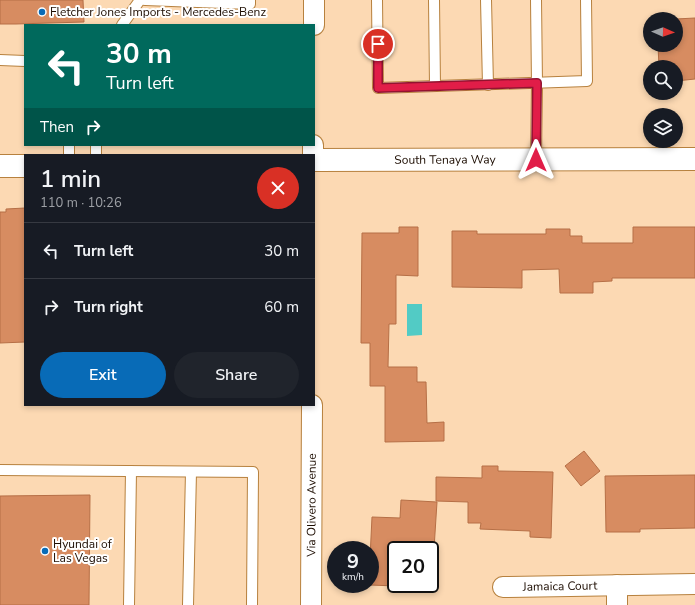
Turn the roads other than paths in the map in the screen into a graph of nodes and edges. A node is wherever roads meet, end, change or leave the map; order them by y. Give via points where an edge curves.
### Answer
1 (140, 0) edge
2 (145, 0) edge
3 (250, 0) edge
4 (314, 0) edge
5 (377, 0) edge
6 (434, 0) edge
7 (486, 0) edge
8 (536, 0) edge
9 (586, 0) edge
10 (123, 24) edge
11 (314, 24) edge
12 (0, 60) edge
13 (24, 61) edge
14 (537, 83) junction
15 (488, 85) junction
16 (435, 86) junction
17 (695, 159) edge
18 (315, 160) edge
19 (536, 160) junction
20 (0, 166) edge
21 (24, 166) edge
22 (312, 406) edge
23 (0, 470) edge
24 (131, 471) junction
25 (191, 472) junction
26 (695, 584) edge
27 (617, 585) junction
28 (503, 587) dead end
29 (129, 605) edge
30 (188, 605) edge
31 (252, 605) edge
32 (311, 605) edge
33 (617, 605) edge

1 - 10 lane
2 - 3 lane via 250,4
4 - 11 street
5 - 16 lane via 378,88
6 - 16 lane
7 - 15 lane
8 - 14 lane
9 - 14 lane via 587,82
12 - 13 lane
14 - 15 lane
14 - 19 lane
15 - 16 lane
17 - 19 street, South Tenaya Way
18 - 19 street, South Tenaya Way
20 - 21 street
22 - 32 street, Via Olivero Avenue
23 - 24 lane
24 - 25 lane
24 - 29 lane
25 - 30 lane
25 - 31 lane via 253,472
26 - 27 street, Jamaica Court
27 - 28 street, Jamaica Court
27 - 33 street

